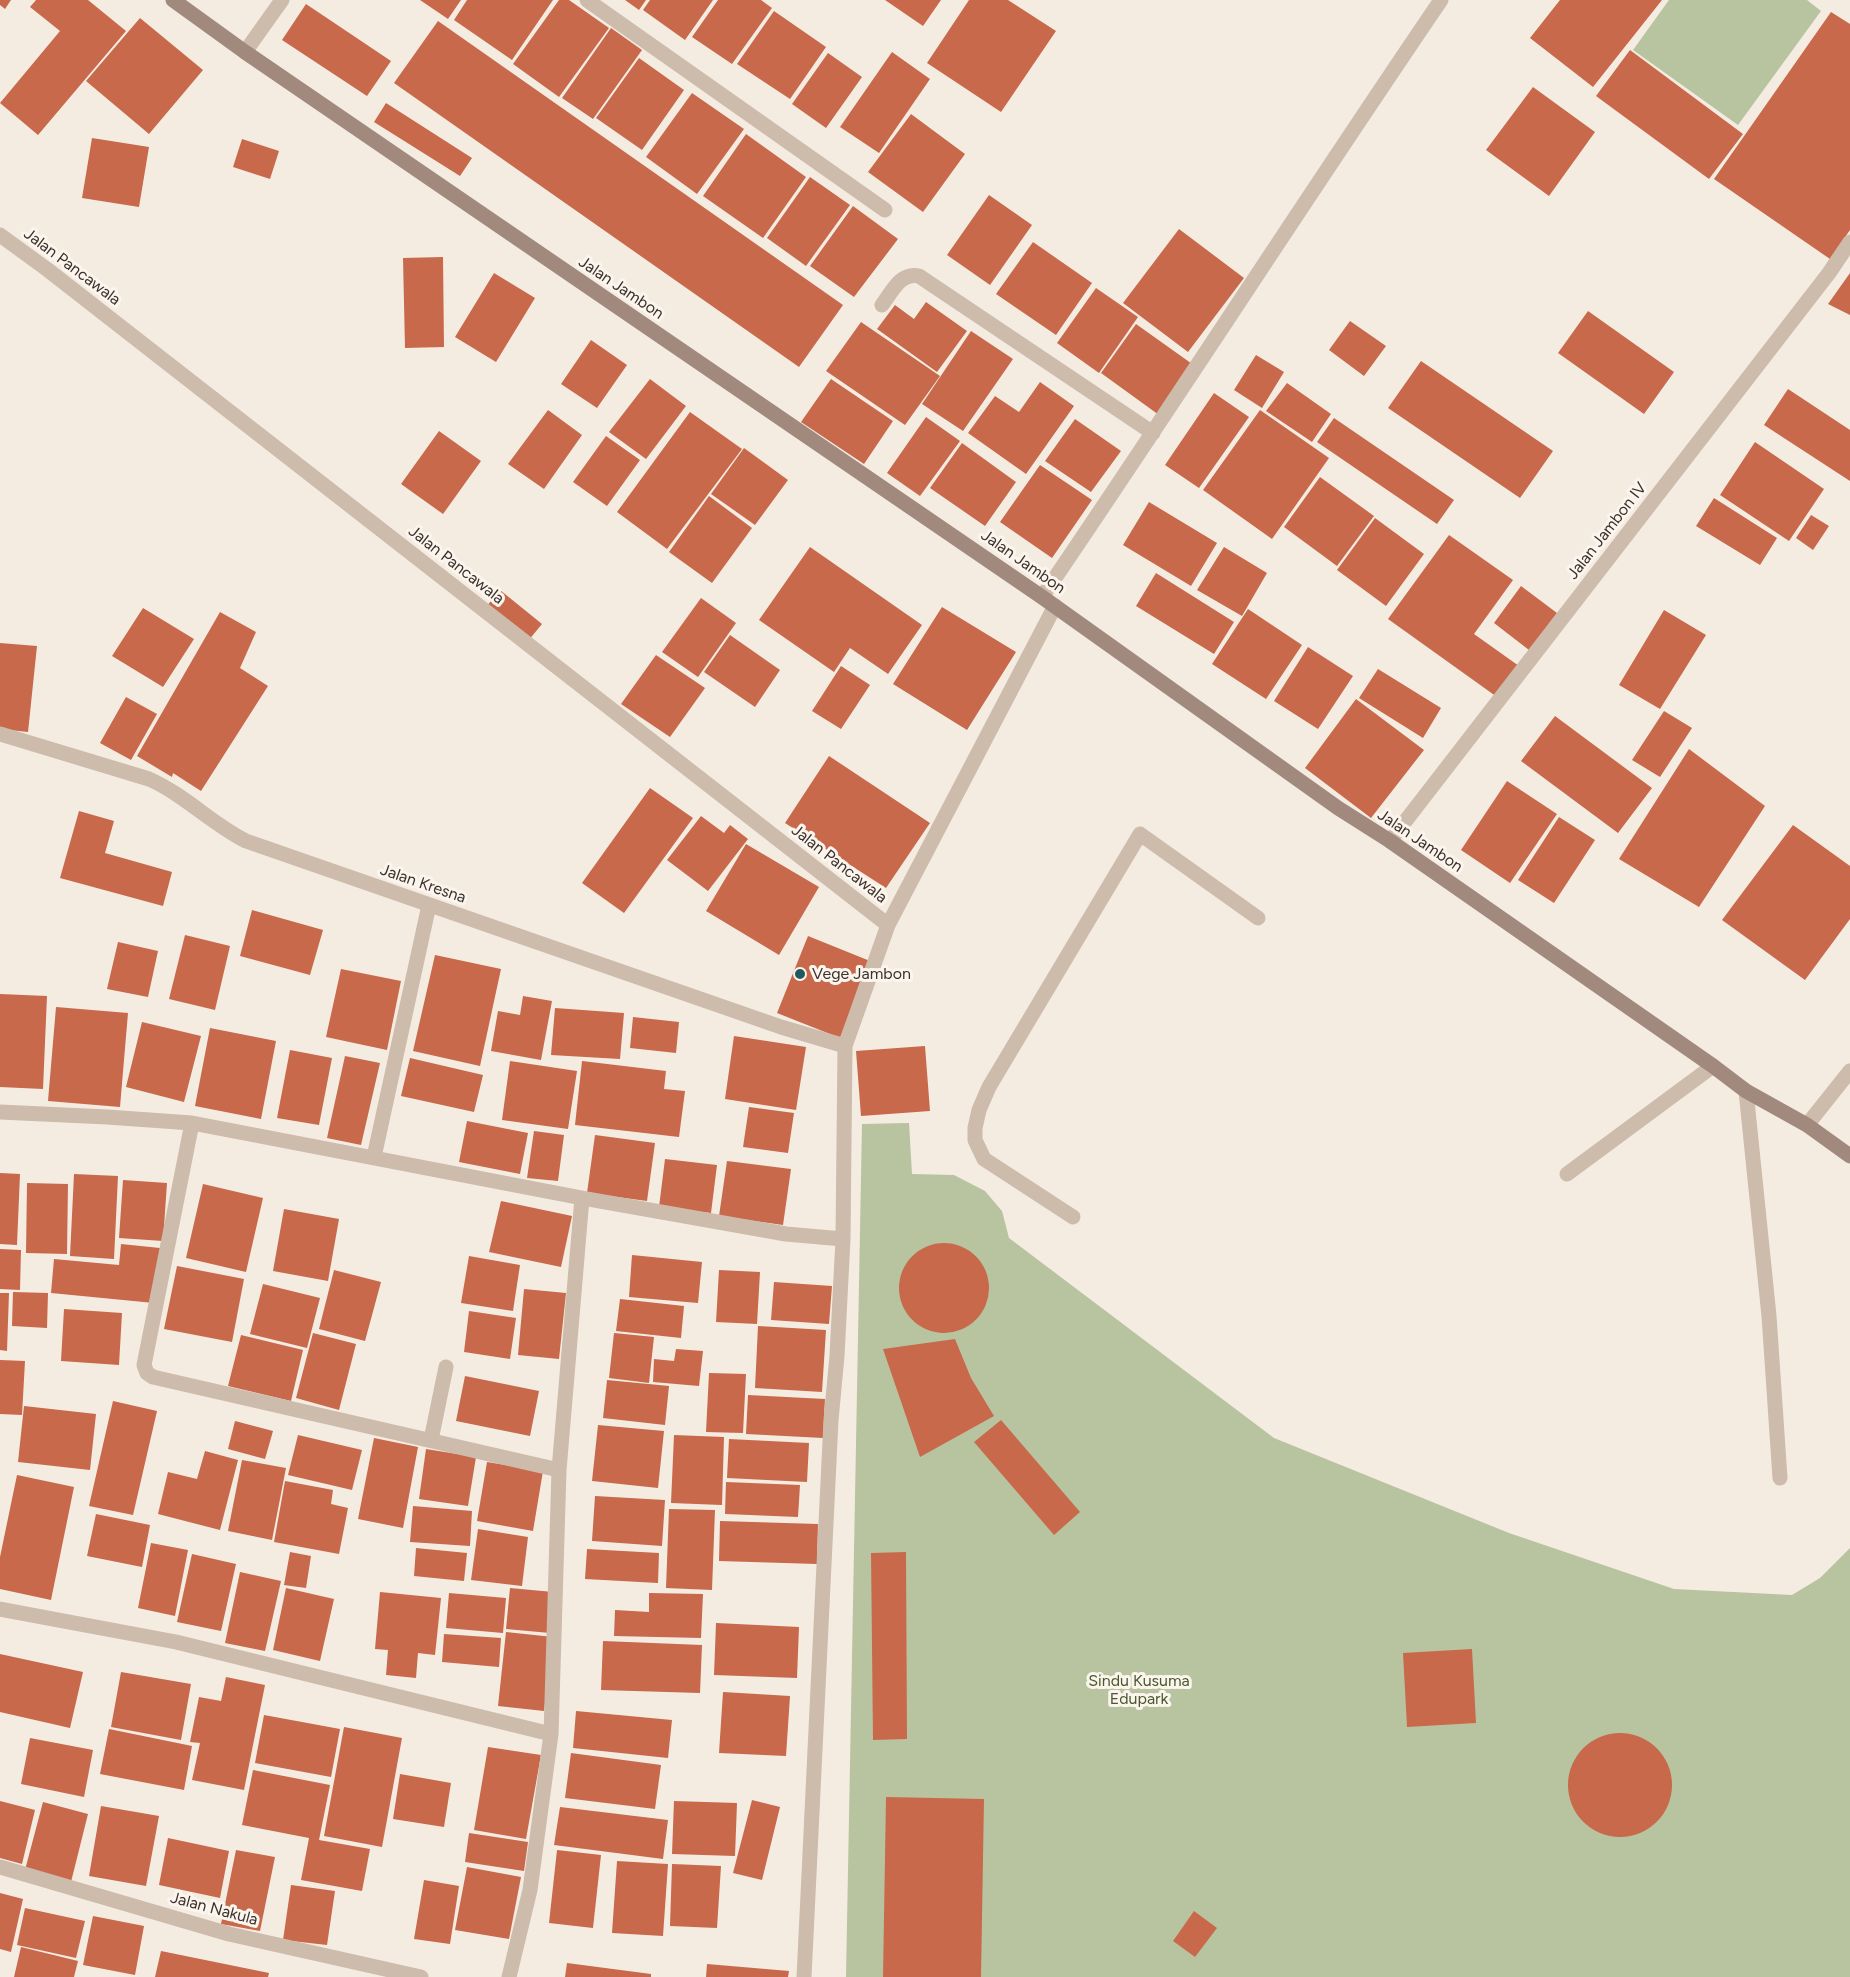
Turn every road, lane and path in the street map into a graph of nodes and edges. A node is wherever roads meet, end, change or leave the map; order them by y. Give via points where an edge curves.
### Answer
1 (173, 0) edge
2 (282, 0) edge
3 (586, 0) edge
4 (1441, 0) edge
5 (245, 52) junction
6 (885, 210) dead end
7 (0, 235) edge
8 (1850, 242) edge
9 (882, 305) dead end
10 (1154, 433) junction
11 (1042, 597) junction
12 (1054, 606) junction
13 (0, 734) edge
14 (1390, 841) junction
15 (429, 905) junction
16 (1258, 918) dead end
17 (888, 925) junction
18 (845, 1046) junction
19 (1713, 1066) junction
20 (1850, 1071) edge
21 (1746, 1091) junction
22 (0, 1112) edge
23 (192, 1123) junction
24 (1807, 1125) junction
25 (1850, 1156) edge
26 (374, 1157) junction
27 (1567, 1174) dead end
28 (582, 1198) junction
29 (1072, 1217) dead end
30 (843, 1239) junction
31 (446, 1367) dead end
32 (431, 1440) junction
33 (559, 1470) junction
34 (1780, 1478) dead end
35 (0, 1609) edge
36 (551, 1734) junction
37 (0, 1867) edge
38 (421, 1977) edge
39 (509, 1977) edge
40 (804, 1977) edge

1 - 5 main road, Jalan Jambon
2 - 5 street
3 - 6 street
4 - 10 street via 1312,189
5 - 11 main road, Jalan Jambon
7 - 17 street, Jalan Pancawala
8 - 14 street, Jalan Jambon IV
9 - 10 street via 903,277 919,276
10 - 11 street
11 - 12 main road, Jalan Jambon
12 - 14 main road, Jalan Jambon
12 - 17 street
13 - 15 street, Jalan Kresna via 149,779 172,790 246,841
14 - 19 main road, Jalan Jambon
15 - 18 street, Jalan Kresna
15 - 26 street
16 - 29 street via 1140,834 989,1086 975,1128 975,1140 984,1159
17 - 18 street
18 - 30 street
19 - 21 main road, Jalan Jambon
19 - 27 street
20 - 24 street
21 - 24 main road, Jalan Jambon
21 - 34 street via 1769,1316
22 - 23 street
23 - 26 street
23 - 32 street via 144,1365 147,1373
24 - 25 main road, Jalan Jambon
26 - 28 street
28 - 30 street via 786,1234
28 - 33 street
30 - 40 street
31 - 32 street
32 - 33 street
33 - 36 street
35 - 36 street via 176,1642
36 - 39 street via 530,1890
37 - 38 street, Jalan Nakula via 230,1934

